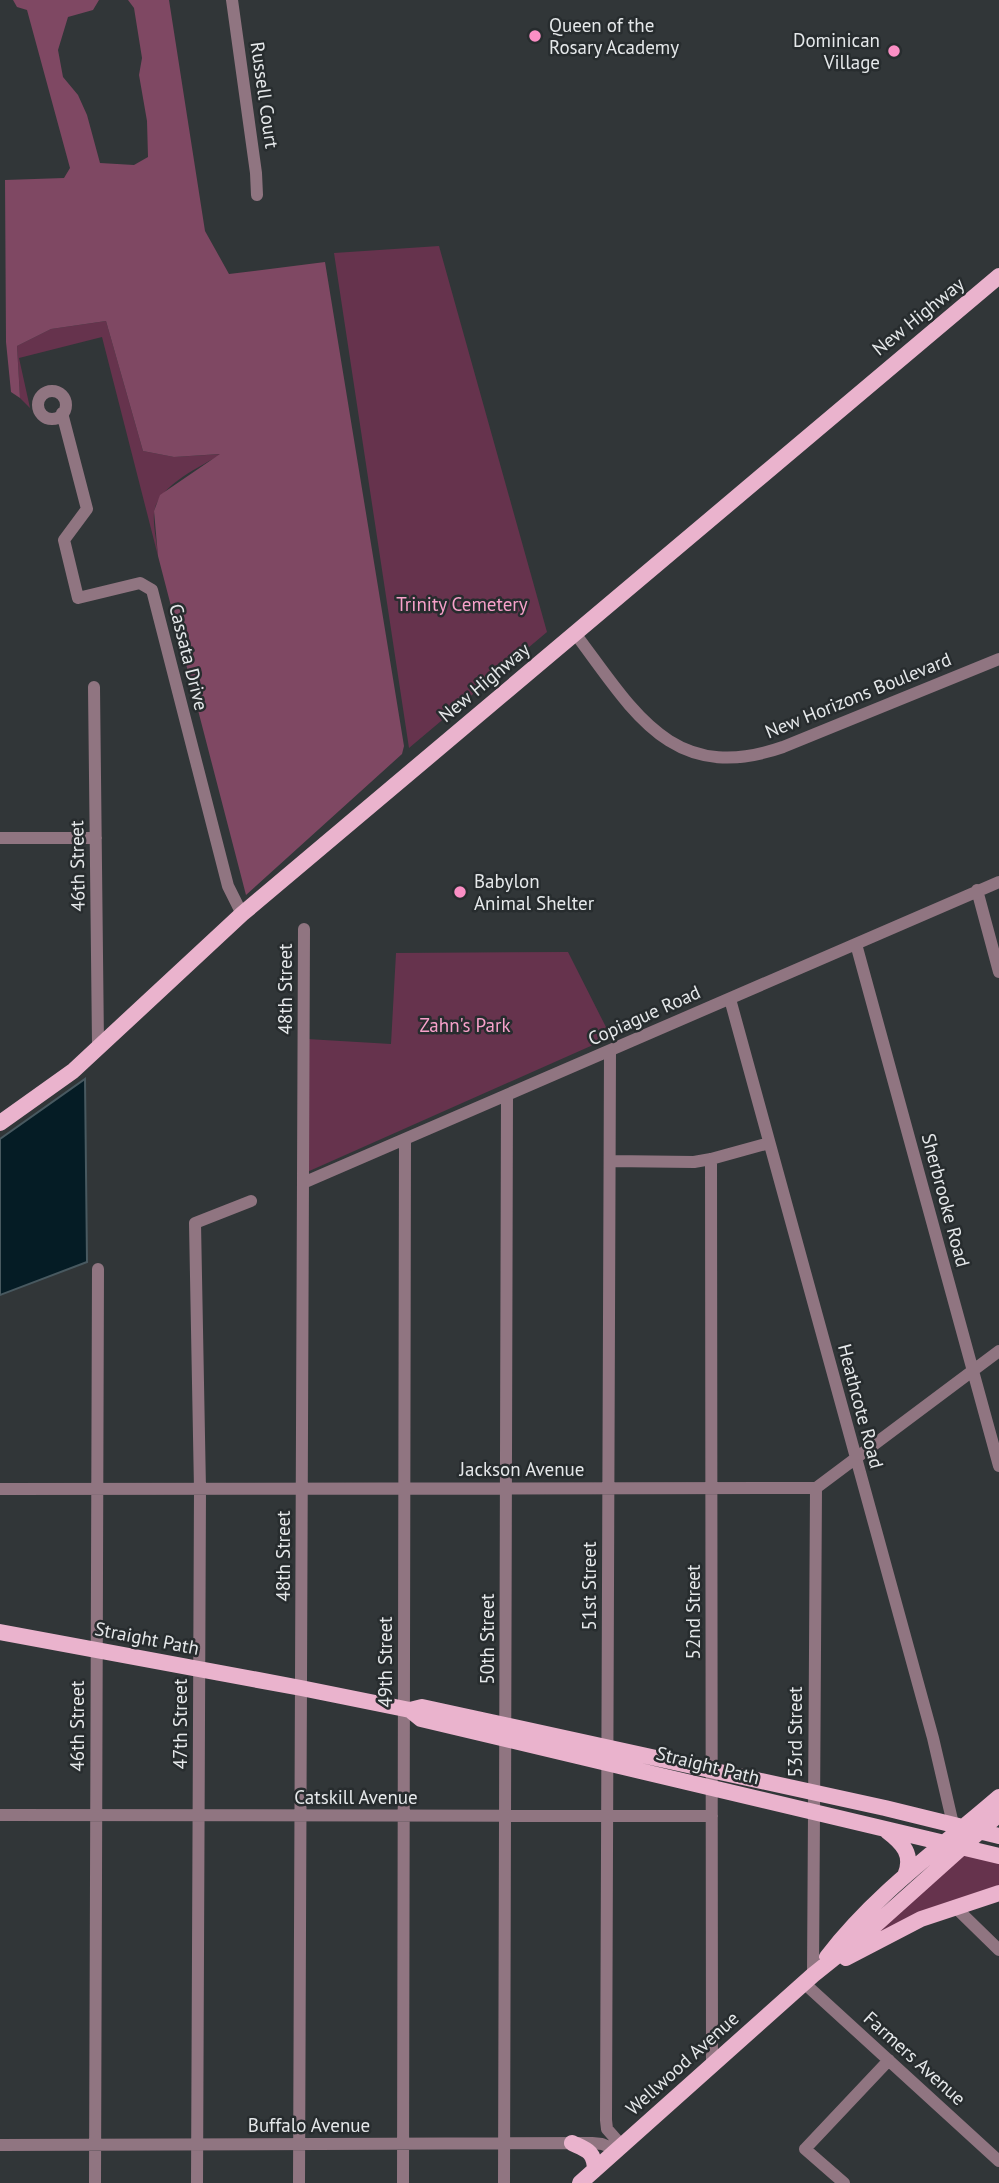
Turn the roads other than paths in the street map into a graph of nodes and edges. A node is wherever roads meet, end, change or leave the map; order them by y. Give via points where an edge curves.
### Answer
1 (232, 0) edge
2 (257, 195) dead end
3 (999, 276) edge
4 (62, 413) dead end
5 (574, 632) junction
6 (999, 659) edge
7 (94, 687) dead end
8 (0, 838) edge
9 (96, 838) junction
10 (999, 882) edge
11 (977, 891) junction
12 (242, 914) junction
13 (304, 929) dead end
14 (856, 944) junction
15 (999, 972) edge
16 (730, 999) junction
17 (98, 1045) junction
18 (610, 1052) junction
19 (507, 1096) junction
20 (0, 1123) edge
21 (405, 1140) junction
22 (769, 1143) junction
23 (711, 1159) junction
24 (610, 1161) junction
25 (303, 1183) junction
26 (251, 1201) dead end
27 (97, 1269) dead end
28 (999, 1351) edge
29 (973, 1371) junction
30 (856, 1460) junction
31 (999, 1466) edge
32 (506, 1488) junction
33 (608, 1488) junction
34 (712, 1488) junction
35 (816, 1488) junction
36 (0, 1489) edge
37 (97, 1489) junction
38 (200, 1489) junction
39 (302, 1489) junction
40 (405, 1489) junction
41 (0, 1632) edge
42 (96, 1650) junction
43 (200, 1670) junction
44 (301, 1688) junction
45 (407, 1710) junction
46 (506, 1732) junction
47 (608, 1755) junction
48 (712, 1770) junction
49 (712, 1788) junction
50 (814, 1793) junction
51 (999, 1797) edge
52 (814, 1812) junction
53 (999, 1814) edge
54 (0, 1815) edge
55 (96, 1816) junction
56 (199, 1816) junction
57 (301, 1816) junction
58 (404, 1816) junction
59 (506, 1816) junction
60 (608, 1816) junction
61 (712, 1816) junction
62 (859, 1824) junction
63 (885, 1829) junction
64 (980, 1832) junction
65 (956, 1836) junction
66 (999, 1836) edge
67 (999, 1856) edge
68 (905, 1876) junction
69 (999, 1893) edge
70 (955, 1907) junction
71 (999, 1950) edge
72 (809, 1979) junction
73 (889, 2060) junction
74 (712, 2065) junction
75 (572, 2143) junction
76 (95, 2144) junction
77 (198, 2144) junction
78 (300, 2144) junction
79 (403, 2144) junction
80 (505, 2144) junction
81 (0, 2145) edge
82 (619, 2148) junction
83 (999, 2161) edge
84 (595, 2169) junction
85 (95, 2183) edge
86 (197, 2183) edge
87 (299, 2183) edge
88 (402, 2183) edge
89 (504, 2183) edge
90 (580, 2183) edge
91 (844, 2183) edge

1 - 2 street, Russell Court
3 - 5 main road, New Highway
4 - 12 street, Cassata Drive via 87,509 64,540 78,598 140,583 152,590 228,886
5 - 6 street, New Horizons Boulevard via 630,708 656,734 702,756 726,759 783,747
5 - 12 main road, New Highway
7 - 9 street, 46th Street
8 - 9 street
9 - 17 street, 46th Street
10 - 11 street, Copiague Road
11 - 14 street, Copiague Road
11 - 15 street
12 - 17 main road, New Highway
13 - 25 street, 48th Street
14 - 16 street, Copiague Road
14 - 29 street, Sherbrooke Road
16 - 18 street, Copiague Road
16 - 22 street, Heathcote Road
17 - 20 main road, New Highway via 73,1071
18 - 19 street, Copiague Road
18 - 24 street, 51st Street
19 - 21 street, Copiague Road
19 - 32 street, 50th Street
21 - 25 street, Copiague Road
21 - 40 street, 49th Street
22 - 23 street
22 - 30 street, Heathcote Road
23 - 24 street
23 - 34 street, 52nd Street
24 - 33 street, 51st Street
25 - 39 street, 48th Street
26 - 38 street, 47th Street via 195,1223
27 - 37 street, 46th Street
28 - 29 street
29 - 30 street
29 - 31 street, Sherbrooke Road
30 - 35 street
30 - 65 street, Heathcote Road
32 - 33 street, Jackson Avenue
32 - 40 street, Jackson Avenue
32 - 46 street, 50th Street
33 - 34 street, Jackson Avenue
33 - 47 street, 51st Street
34 - 35 street, Jackson Avenue
34 - 48 street, 52nd Street
35 - 50 street, 53rd Street
36 - 37 street, Jackson Avenue
37 - 38 street, Jackson Avenue
37 - 42 street, 46th Street
38 - 39 street, Jackson Avenue
38 - 43 street, 47th Street
39 - 40 street, Jackson Avenue
39 - 44 street, 48th Street
40 - 45 street, 49th Street
41 - 42 main road, Straight Path
42 - 43 main road, Straight Path
42 - 55 street, 46th Street
43 - 44 main road, Straight Path
43 - 56 street, 47th Street
44 - 45 main road, Straight Path
44 - 57 street, 48th Street
45 - 46 main road, Straight Path via 421,1719
45 - 58 street, 49th Street
46 - 47 main road, Straight Path
46 - 59 street, 50th Street
47 - 48 main road, Straight Path
47 - 49 main road, Straight Path
47 - 60 street, 51st Street
48 - 49 street, 52nd Street
48 - 50 main road, Straight Path
49 - 52 main road, Straight Path
49 - 61 street, 52nd Street
50 - 52 street, 53rd Street
50 - 65 main road, Straight Path
51 - 65 main road
52 - 62 main road, Straight Path
52 - 72 street, 53rd Street
53 - 64 main road, Wellwood Avenue
54 - 55 street, Catskill Avenue
55 - 56 street, Catskill Avenue
55 - 76 street, 46th Street
56 - 57 street, Catskill Avenue
56 - 77 street, 47th Street
57 - 58 street, Catskill Avenue
57 - 78 street, 48th Street
58 - 59 street, Catskill Avenue
58 - 79 street, 49th Street
59 - 60 street, Catskill Avenue
59 - 80 street, 50th Street
60 - 61 street, Catskill Avenue
60 - 82 street, 51st Street via 606,2120
61 - 74 street, 52nd Street
62 - 63 main road, Straight Path
62 - 65 main road via 888,1824
63 - 65 main road, Straight Path
63 - 68 main road via 906,1849 909,1863
64 - 65 main road, Wellwood Avenue
64 - 66 main road
65 - 67 main road, Straight Path
65 - 68 main road, Wellwood Avenue
65 - 72 main road, Wellwood Avenue via 873,1927
68 - 72 main road, Wellwood Avenue via 840,1939
69 - 70 main road
70 - 71 street
70 - 72 main road via 921,1919
72 - 73 street, Farmers Avenue
72 - 74 main road, Wellwood Avenue
73 - 83 street, Farmers Avenue
73 - 91 street via 805,2149
74 - 82 main road, Wellwood Avenue
75 - 80 street, Buffalo Avenue
75 - 82 street, Buffalo Avenue
75 - 84 main road via 588,2151
76 - 77 street, Buffalo Avenue
76 - 81 street, Buffalo Avenue
76 - 85 street, 46th Street
77 - 78 street, Buffalo Avenue
77 - 86 street, 47th Street
78 - 79 street, Buffalo Avenue
78 - 87 street, 48th Street
79 - 80 street, Buffalo Avenue
79 - 88 street, 49th Street
80 - 89 street, 50th Street
82 - 84 main road, Wellwood Avenue
84 - 90 main road, Wellwood Avenue

